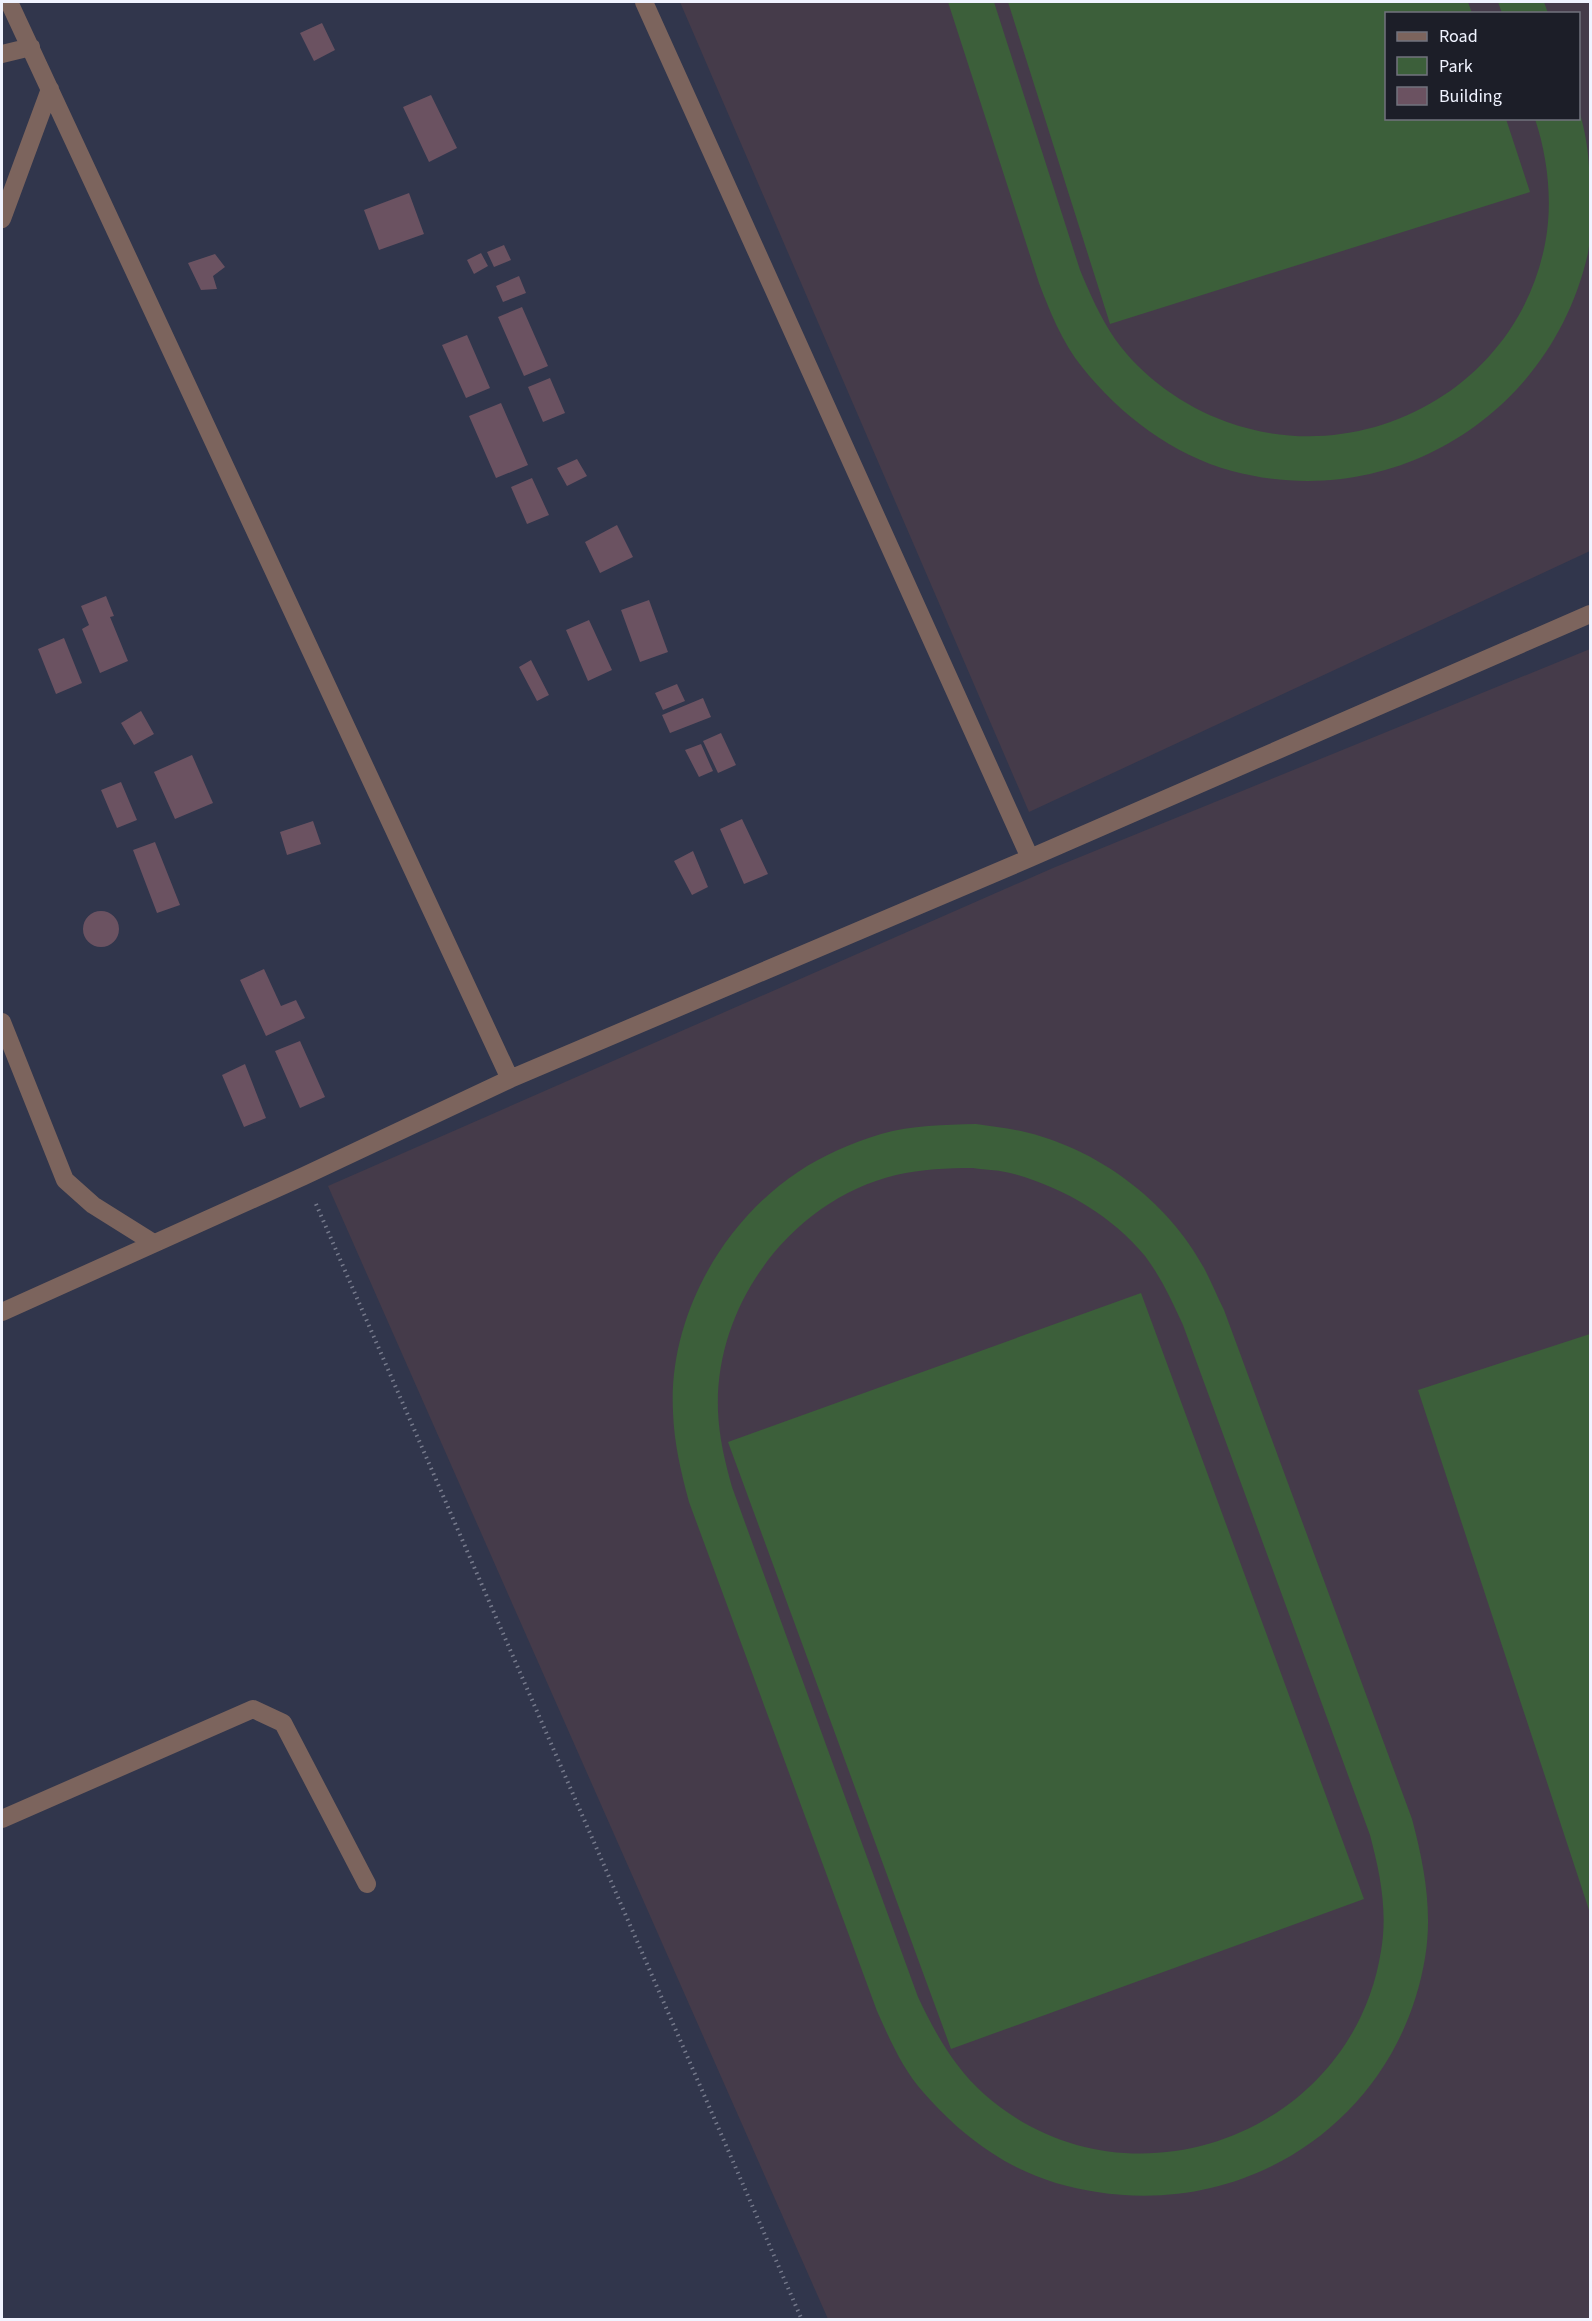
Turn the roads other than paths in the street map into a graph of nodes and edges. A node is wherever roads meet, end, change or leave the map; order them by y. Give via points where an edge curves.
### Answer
1 (9, 2) edge
2 (644, 2) edge
3 (31, 47) junction
4 (2, 54) edge
5 (50, 89) junction
6 (2, 219) edge
7 (1590, 614) edge
8 (1030, 858) junction
9 (2, 1022) edge
10 (510, 1079) junction
11 (152, 1242) junction
12 (2, 1312) edge
13 (2, 1820) edge
14 (367, 1884) dead end

1 - 3 street
2 - 8 street
3 - 4 street
3 - 5 street
5 - 6 street
5 - 10 street
7 - 8 street
8 - 10 street
9 - 11 street via 65,1180 93,1205
10 - 11 street
11 - 12 street
13 - 14 street via 254,1709 283,1723

